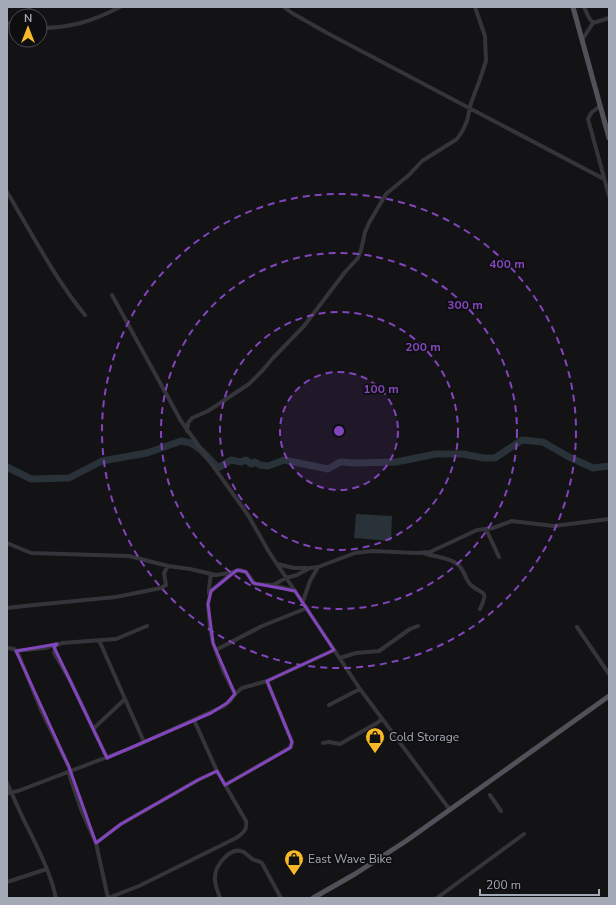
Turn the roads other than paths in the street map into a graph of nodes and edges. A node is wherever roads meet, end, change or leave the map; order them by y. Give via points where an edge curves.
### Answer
1 (120, 7) edge
2 (284, 7) edge
3 (475, 7) edge
4 (573, 7) edge
5 (584, 7) edge
6 (609, 18) edge
7 (593, 23) junction
8 (48, 28) edge
9 (582, 40) junction
10 (600, 106) junction
11 (470, 108) junction
12 (609, 138) edge
13 (604, 179) junction
14 (7, 192) edge
15 (609, 196) edge
16 (112, 295) dead end
17 (85, 315) dead end
18 (187, 431) junction
19 (609, 519) edge
20 (486, 529) junction
21 (7, 542) edge
22 (424, 553) junction
23 (499, 557) dead end
24 (277, 564) junction
25 (168, 566) junction
26 (318, 567) junction
27 (310, 568) junction
28 (233, 572) junction
29 (211, 574) junction
30 (286, 578) junction
31 (273, 585) junction
32 (295, 591) junction
33 (210, 596) junction
34 (303, 601) junction
35 (7, 608) edge
36 (307, 608) junction
37 (480, 608) dead end
38 (148, 626) dead end
39 (418, 626) dead end
40 (577, 627) dead end
41 (99, 640) junction
42 (57, 644) junction
43 (7, 648) edge
44 (216, 650) junction
45 (334, 650) junction
46 (16, 651) junction
47 (340, 658) junction
48 (609, 674) edge
49 (267, 681) junction
50 (360, 689) junction
51 (235, 694) junction
52 (609, 696) edge
53 (124, 700) junction
54 (329, 705) dead end
55 (382, 719) junction
56 (194, 720) junction
57 (94, 728) junction
58 (144, 742) junction
59 (323, 743) dead end
60 (107, 758) junction
61 (217, 771) junction
62 (70, 772) junction
63 (7, 783) edge
64 (225, 785) junction
65 (9, 792) edge
66 (490, 796) dead end
67 (450, 810) junction
68 (501, 811) dead end
69 (524, 834) dead end
70 (96, 843) junction
71 (47, 869) junction
72 (7, 882) edge
73 (324, 895) edge
74 (56, 898) edge
75 (108, 898) edge
76 (220, 898) edge
77 (281, 898) edge
78 (313, 898) edge
79 (437, 898) edge

1 - 8 street via 93,20 65,27
2 - 11 street via 292,14
3 - 11 street via 485,36 486,61
4 - 9 main road
5 - 7 street
6 - 7 street
7 - 9 street
9 - 10 main road
10 - 12 main road
10 - 13 street via 588,119
11 - 13 street
11 - 18 street via 463,130 456,139 422,161 386,194 365,232 358,258 304,326 249,384 208,412 192,418
13 - 15 street
14 - 17 street via 74,303
16 - 18 street
18 - 24 street via 248,515
19 - 20 street via 554,526 512,521
20 - 22 street via 476,530
20 - 23 street
21 - 25 street via 32,552 129,556
22 - 26 street via 361,552
22 - 37 street via 458,564 470,585 484,594
24 - 27 street
24 - 30 street
25 - 29 street
25 - 35 street via 164,573 166,585 160,588 116,597
26 - 27 street
26 - 34 street
27 - 30 street
28 - 29 street
28 - 31 street via 243,570 255,584
28 - 33 street via 214,588
29 - 33 street
30 - 31 street
30 - 32 street
31 - 32 street
32 - 34 street
33 - 44 street via 210,628
34 - 36 street
36 - 44 street via 262,626
36 - 45 street
38 - 41 street via 116,639
39 - 47 street via 410,628 379,650
40 - 48 street
41 - 42 street
41 - 53 street
42 - 46 street
42 - 57 street via 54,653
43 - 46 street
44 - 51 street
45 - 47 street
45 - 49 street
46 - 62 street
47 - 50 street
49 - 51 street via 242,688
49 - 64 street via 292,742 291,746
50 - 54 street
50 - 55 street
51 - 56 street via 224,706
52 - 67 main road
53 - 57 street
53 - 58 street
55 - 59 street via 340,744
55 - 67 street
56 - 58 street
56 - 61 street
57 - 60 street
58 - 60 street
60 - 62 street
61 - 64 street
61 - 70 street via 121,824
62 - 65 street
62 - 70 street via 82,812
63 - 65 street
64 - 75 street via 246,821 245,831 236,838 146,883
65 - 71 street
66 - 68 street
67 - 73 main road
69 - 79 street
70 - 75 street
71 - 72 street
71 - 74 street
73 - 78 main road
76 - 77 street via 215,885 215,874 221,862 236,850 262,863

